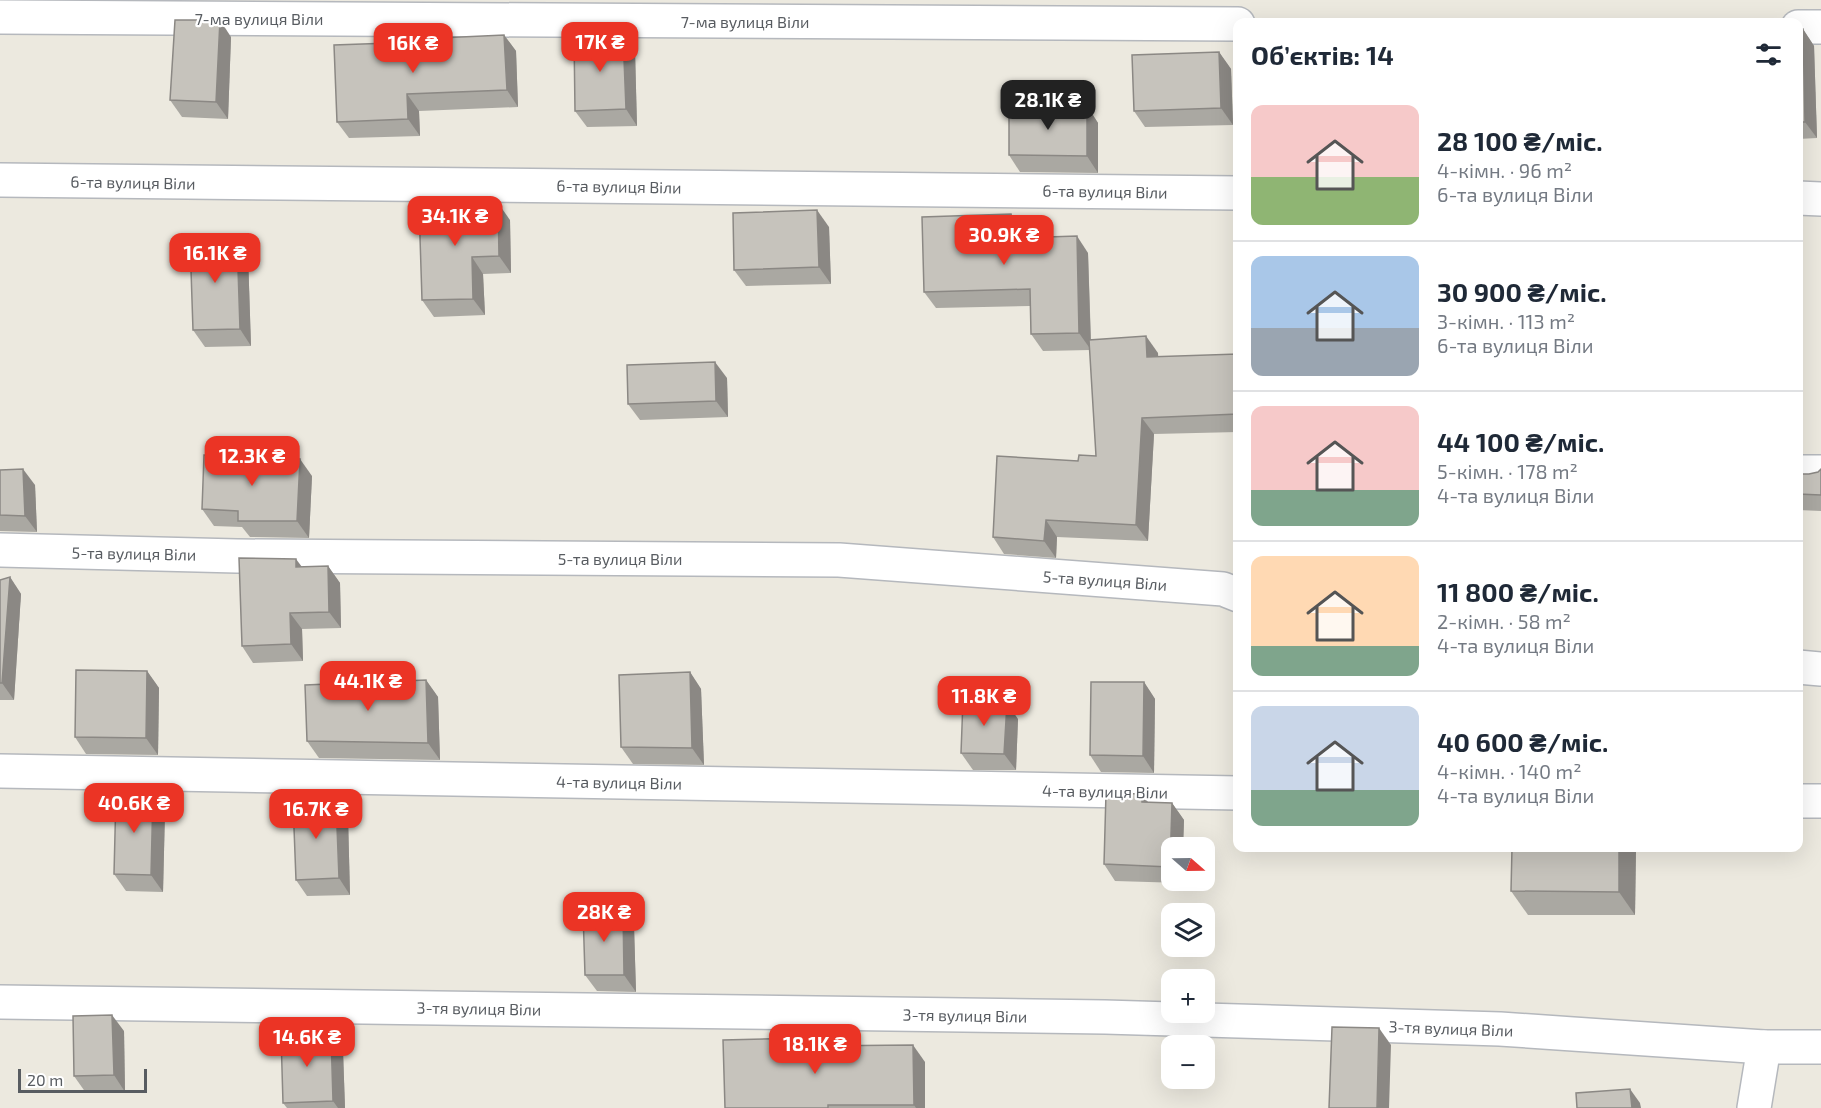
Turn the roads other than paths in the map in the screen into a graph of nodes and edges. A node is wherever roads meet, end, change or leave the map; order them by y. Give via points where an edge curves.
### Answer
1 (0, 17) edge
2 (1233, 24) edge
3 (1803, 27) edge
4 (1821, 27) edge
5 (0, 180) edge
6 (1233, 193) edge
7 (1803, 198) edge
8 (1821, 199) edge
9 (1803, 472) edge
10 (1821, 472) edge
11 (0, 550) edge
12 (1233, 593) edge
13 (1803, 667) edge
14 (1821, 669) edge
15 (0, 771) edge
16 (1233, 793) edge
17 (1803, 801) edge
18 (1821, 801) edge
19 (0, 1002) edge
20 (1764, 1047) junction
21 (1821, 1047) edge
22 (1754, 1108) edge

1 - 2 street, 7-ма вулиця Віли
3 - 4 street
5 - 6 street, 6-та вулиця Віли
7 - 8 street
9 - 10 street
11 - 12 street, 5-та вулиця Віли via 237,556 839,560 1223,588
13 - 14 street
15 - 16 street, 4-та вулиця Віли
17 - 18 street
19 - 20 street, 3-тя вулиця Віли via 1129,1018 1500,1029
20 - 21 street, 3-тя вулиця Віли
20 - 22 street

